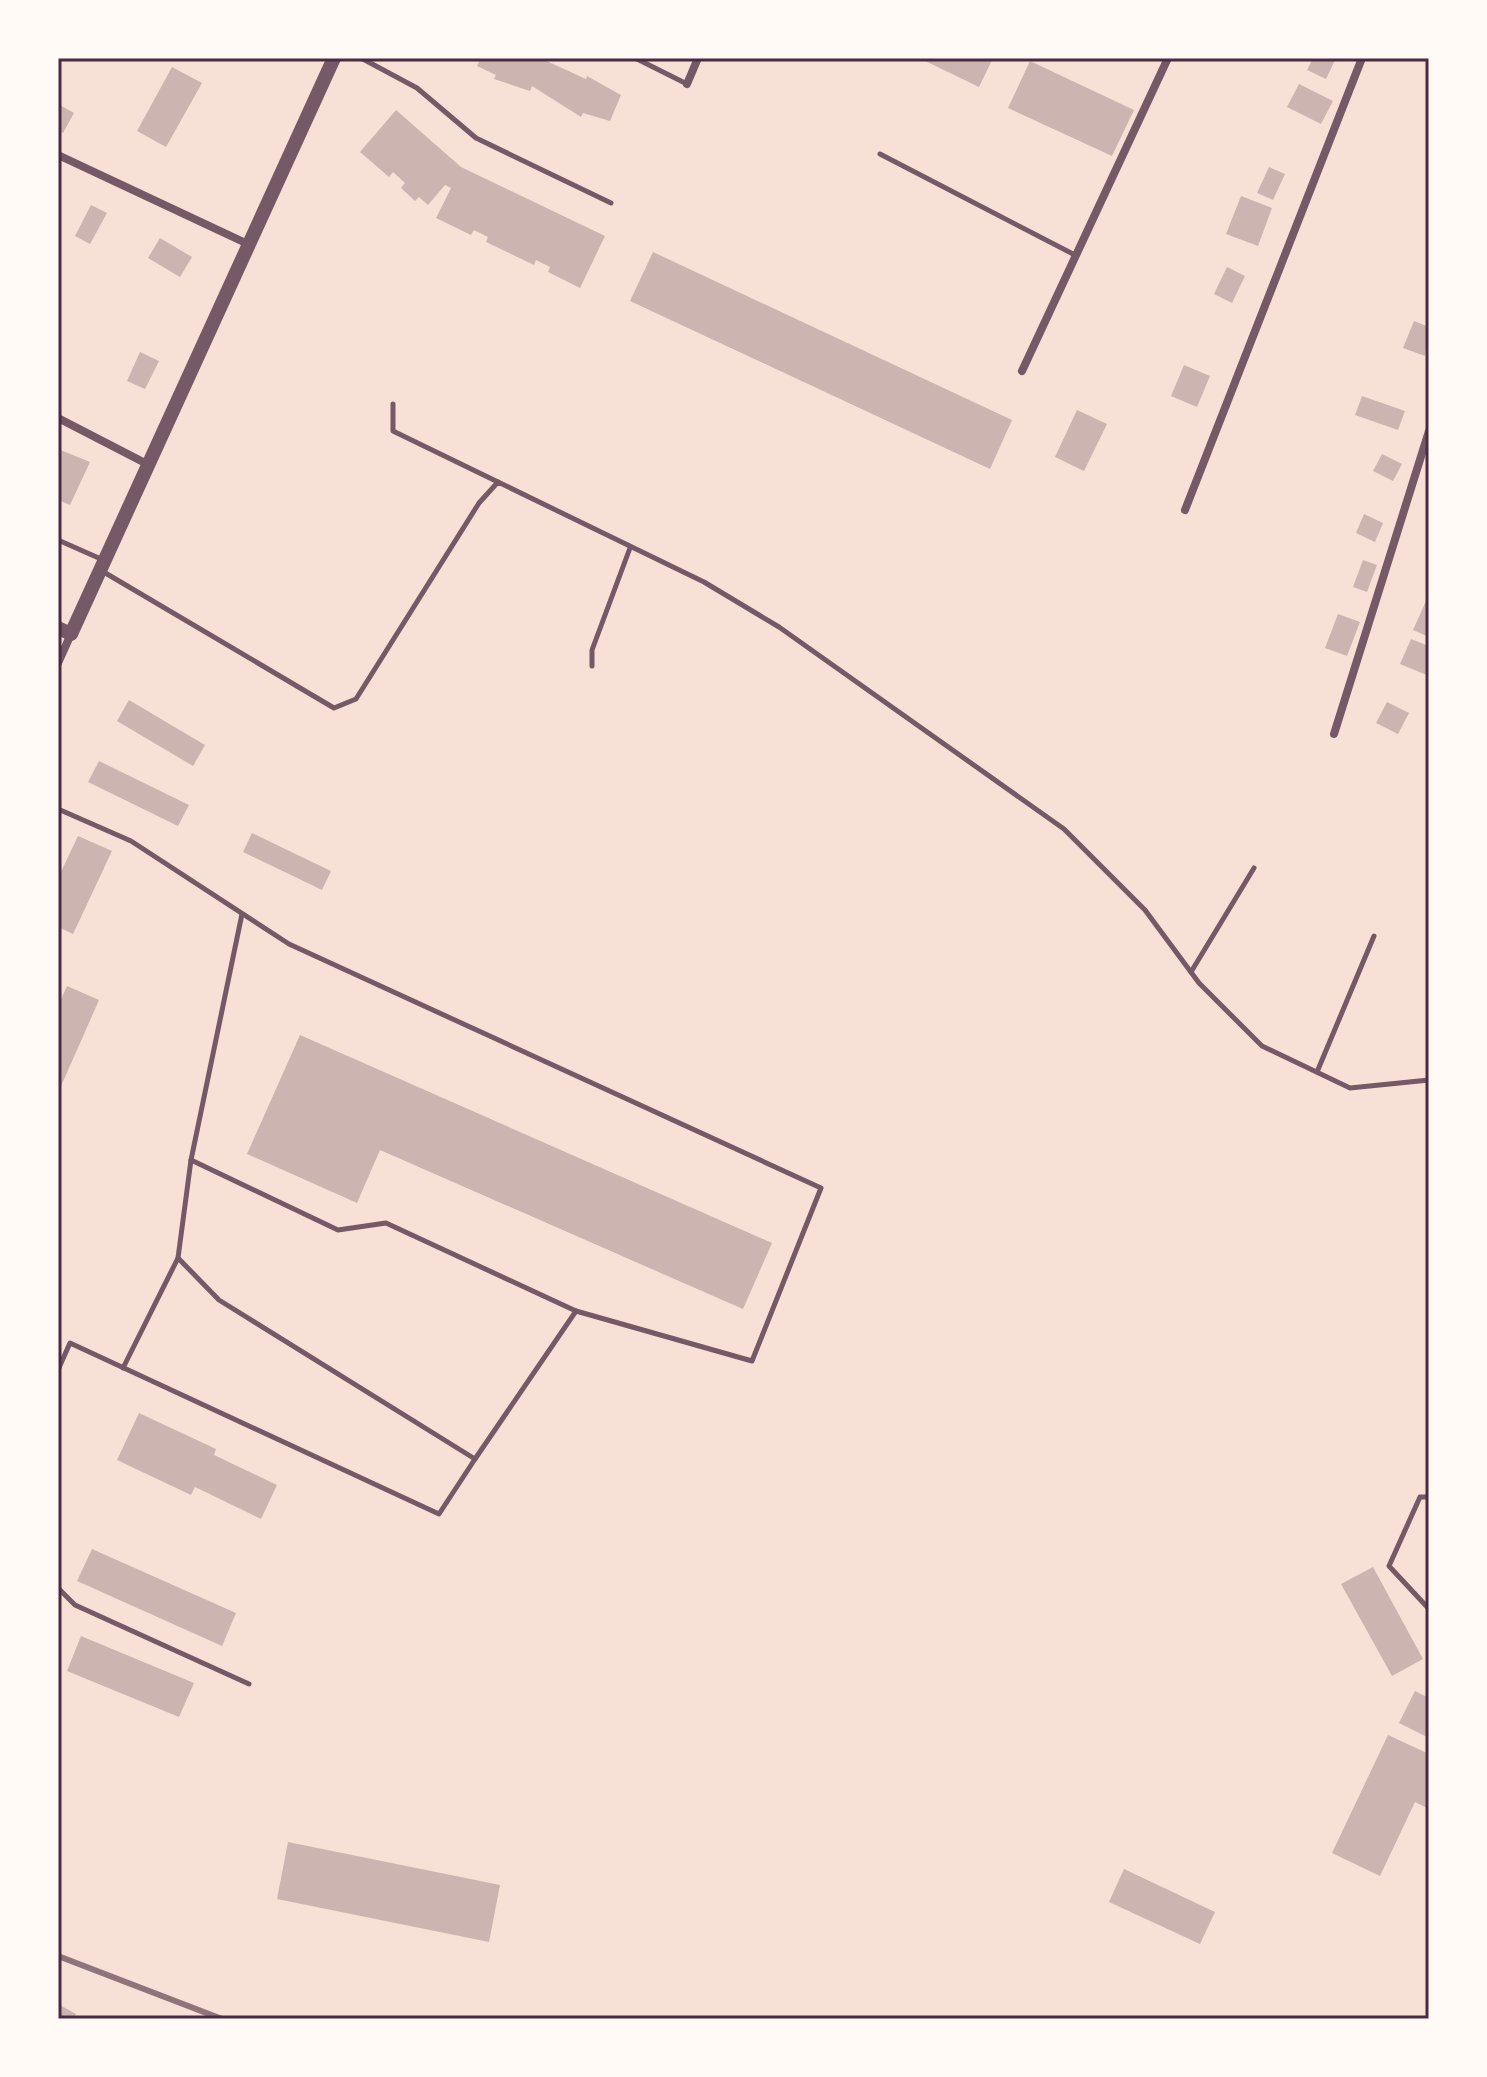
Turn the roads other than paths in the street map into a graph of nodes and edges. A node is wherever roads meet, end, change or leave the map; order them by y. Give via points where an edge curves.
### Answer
1 (334, 58) edge
2 (361, 58) edge
3 (635, 58) edge
4 (698, 58) edge
5 (1168, 58) edge
6 (1362, 58) edge
7 (687, 84) joint
8 (880, 154) dead end
9 (58, 155) edge
10 (611, 203) dead end
11 (250, 245) junction
12 (1076, 255) junction
13 (1022, 371) dead end
14 (393, 404) dead end
15 (58, 418) edge
16 (1429, 431) edge
17 (150, 465) junction
18 (498, 482) junction
19 (1185, 510) dead end
20 (58, 540) edge
21 (630, 548) junction
22 (103, 566) junction
23 (65, 631) edge
24 (58, 663) edge
25 (592, 666) dead end
26 (1334, 734) dead end
27 (58, 809) edge
28 (1254, 868) dead end
29 (242, 914) junction
30 (1374, 936) dead end
31 (1191, 972) junction
32 (1317, 1072) junction
33 (1429, 1080) edge
34 (191, 1160) junction
35 (178, 1258) junction
36 (576, 1311) junction
37 (123, 1368) junction
38 (58, 1370) edge
39 (475, 1459) junction
40 (1429, 1497) edge
41 (58, 1588) edge
42 (1429, 1609) edge
43 (249, 1684) dead end

1 - 11 street
2 - 10 lane via 417,88 476,138
3 - 7 lane
4 - 7 street
5 - 12 street
6 - 19 street
8 - 12 lane
9 - 11 street
11 - 17 street
12 - 13 street
14 - 18 lane via 393,431
15 - 17 street
16 - 26 street
17 - 22 street
18 - 21 lane
18 - 22 lane via 479,503 356,699 334,708
20 - 22 lane
21 - 25 lane via 592,650
21 - 31 lane via 704,582 779,627 1064,829 1145,910
22 - 23 street
23 - 24 street
27 - 29 lane via 131,841
28 - 31 lane
29 - 34 lane
29 - 36 lane via 289,944 821,1188 752,1361
30 - 32 lane
31 - 32 lane via 1262,1046
32 - 33 lane via 1350,1088
34 - 35 lane
34 - 36 lane via 338,1230 386,1223
35 - 37 lane
35 - 39 lane via 219,1300
36 - 39 lane
37 - 38 lane via 70,1343
37 - 39 lane via 439,1514
40 - 42 lane via 1420,1497 1389,1566
41 - 43 lane via 75,1605

